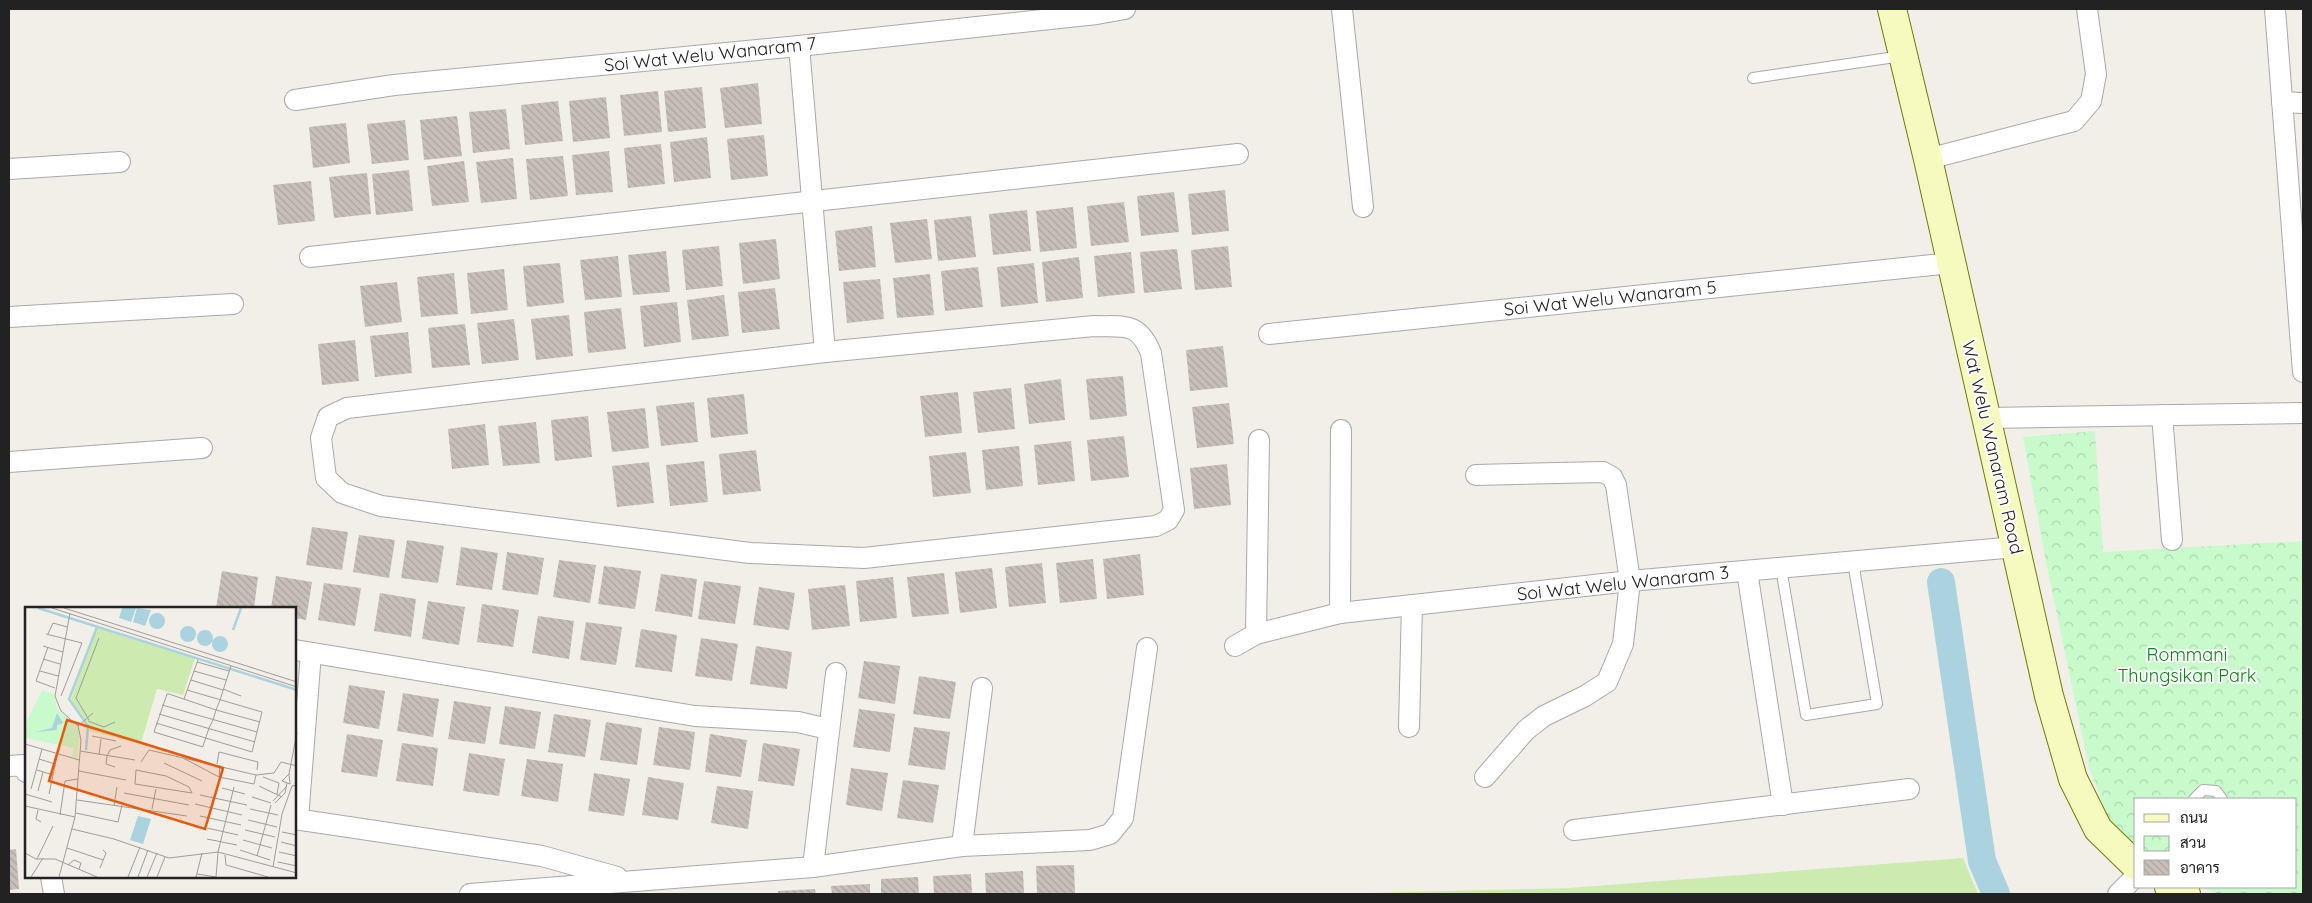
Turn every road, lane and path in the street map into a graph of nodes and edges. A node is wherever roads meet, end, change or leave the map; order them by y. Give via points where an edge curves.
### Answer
1 (1125, 9) edge
2 (1342, 9) edge
3 (1892, 9) edge
4 (2087, 9) edge
5 (2275, 9) edge
6 (800, 46) junction
7 (1903, 56) junction
8 (1753, 78) dead end
9 (295, 100) dead end
10 (2282, 102) junction
11 (2303, 103) edge
12 (1238, 154) dead end
13 (1928, 159) junction
14 (120, 162) dead end
15 (9, 170) edge
16 (812, 200) junction
17 (1362, 207) dead end
18 (310, 257) dead end
19 (2299, 260) edge
20 (1951, 263) junction
21 (233, 304) dead end
22 (9, 317) edge
23 (1270, 334) dead end
24 (825, 352) junction
25 (2303, 372) edge
26 (2303, 414) edge
27 (2162, 415) junction
28 (1986, 418) junction
29 (1341, 430) dead end
30 (1259, 440) dead end
31 (202, 448) dead end
32 (9, 462) edge
33 (1476, 475) dead end
34 (2172, 540) dead end
35 (2016, 547) junction
36 (1853, 562) junction
37 (1781, 568) junction
38 (1747, 571) junction
39 (1630, 581) junction
40 (1412, 605) junction
41 (1340, 613) junction
42 (1256, 634) junction
43 (1236, 646) dead end
44 (1147, 648) dead end
45 (303, 652) edge
46 (836, 673) dead end
47 (982, 688) dead end
48 (1409, 728) dead end
49 (828, 729) junction
50 (1484, 777) dead end
51 (1909, 789) dead end
52 (2195, 798) edge
53 (2221, 798) edge
54 (1783, 805) junction
55 (296, 819) edge
56 (1574, 830) dead end
57 (962, 846) junction
58 (2134, 864) edge
59 (813, 867) junction
60 (51, 878) edge
61 (2134, 878) edge
62 (632, 881) junction
63 (2171, 888) edge
64 (54, 894) edge
65 (470, 894) edge
66 (2118, 894) edge
67 (2186, 894) edge

1 - 6 street, Soi Wat Welu Wanaram 7
2 - 17 street
3 - 7 street, Wat Welu Wanaram Road
4 - 13 street via 2096,74 2091,101 2074,121
5 - 10 street
6 - 9 street, Soi Wat Welu Wanaram 7 via 394,85
6 - 16 street
7 - 8 lane
7 - 13 street, Wat Welu Wanaram Road
10 - 11 street
10 - 19 street
12 - 16 street
13 - 20 street, Wat Welu Wanaram Road
14 - 15 street
16 - 18 street
16 - 24 street
19 - 25 street
20 - 23 street, Soi Wat Welu Wanaram 5
20 - 28 street, Wat Welu Wanaram Road
21 - 22 street
24 - 24 street via 347,408 328,417 321,438 326,478 342,493 381,506 750,553 864,558 1156,526 1168,520 1174,510 1151,353 1144,336 1130,327 1094,326
26 - 27 street
27 - 28 street
27 - 34 street
28 - 35 street, Wat Welu Wanaram Road
29 - 41 street
30 - 42 street
31 - 32 street
33 - 39 street via 1603,472 1612,477 1616,485
35 - 36 street, Soi Wat Welu Wanaram 3
35 - 58 street, Wat Welu Wanaram Road via 2049,696 2073,779 2098,829
36 - 37 street, Soi Wat Welu Wanaram 3
36 - 37 lane via 1877,704 1806,715
37 - 38 street, Soi Wat Welu Wanaram 3
38 - 39 street, Soi Wat Welu Wanaram 3
38 - 54 street
39 - 40 street, Soi Wat Welu Wanaram 3
39 - 50 street via 1624,644 1607,682 1544,716 1526,730
40 - 41 street, Soi Wat Welu Wanaram 3
40 - 48 street
41 - 42 street, Soi Wat Welu Wanaram 3
42 - 43 street, Soi Wat Welu Wanaram 3
44 - 57 street via 1123,818 1110,834 1090,840
45 - 49 street via 695,716 798,722
45 - 55 street
46 - 49 street
47 - 57 street
49 - 59 street
51 - 54 street
52 - 53 lane via 2203,790 2216,791
54 - 56 street
55 - 62 street via 542,856
57 - 59 street
59 - 62 street
60 - 64 street
61 - 66 street
62 - 65 street
63 - 67 street

